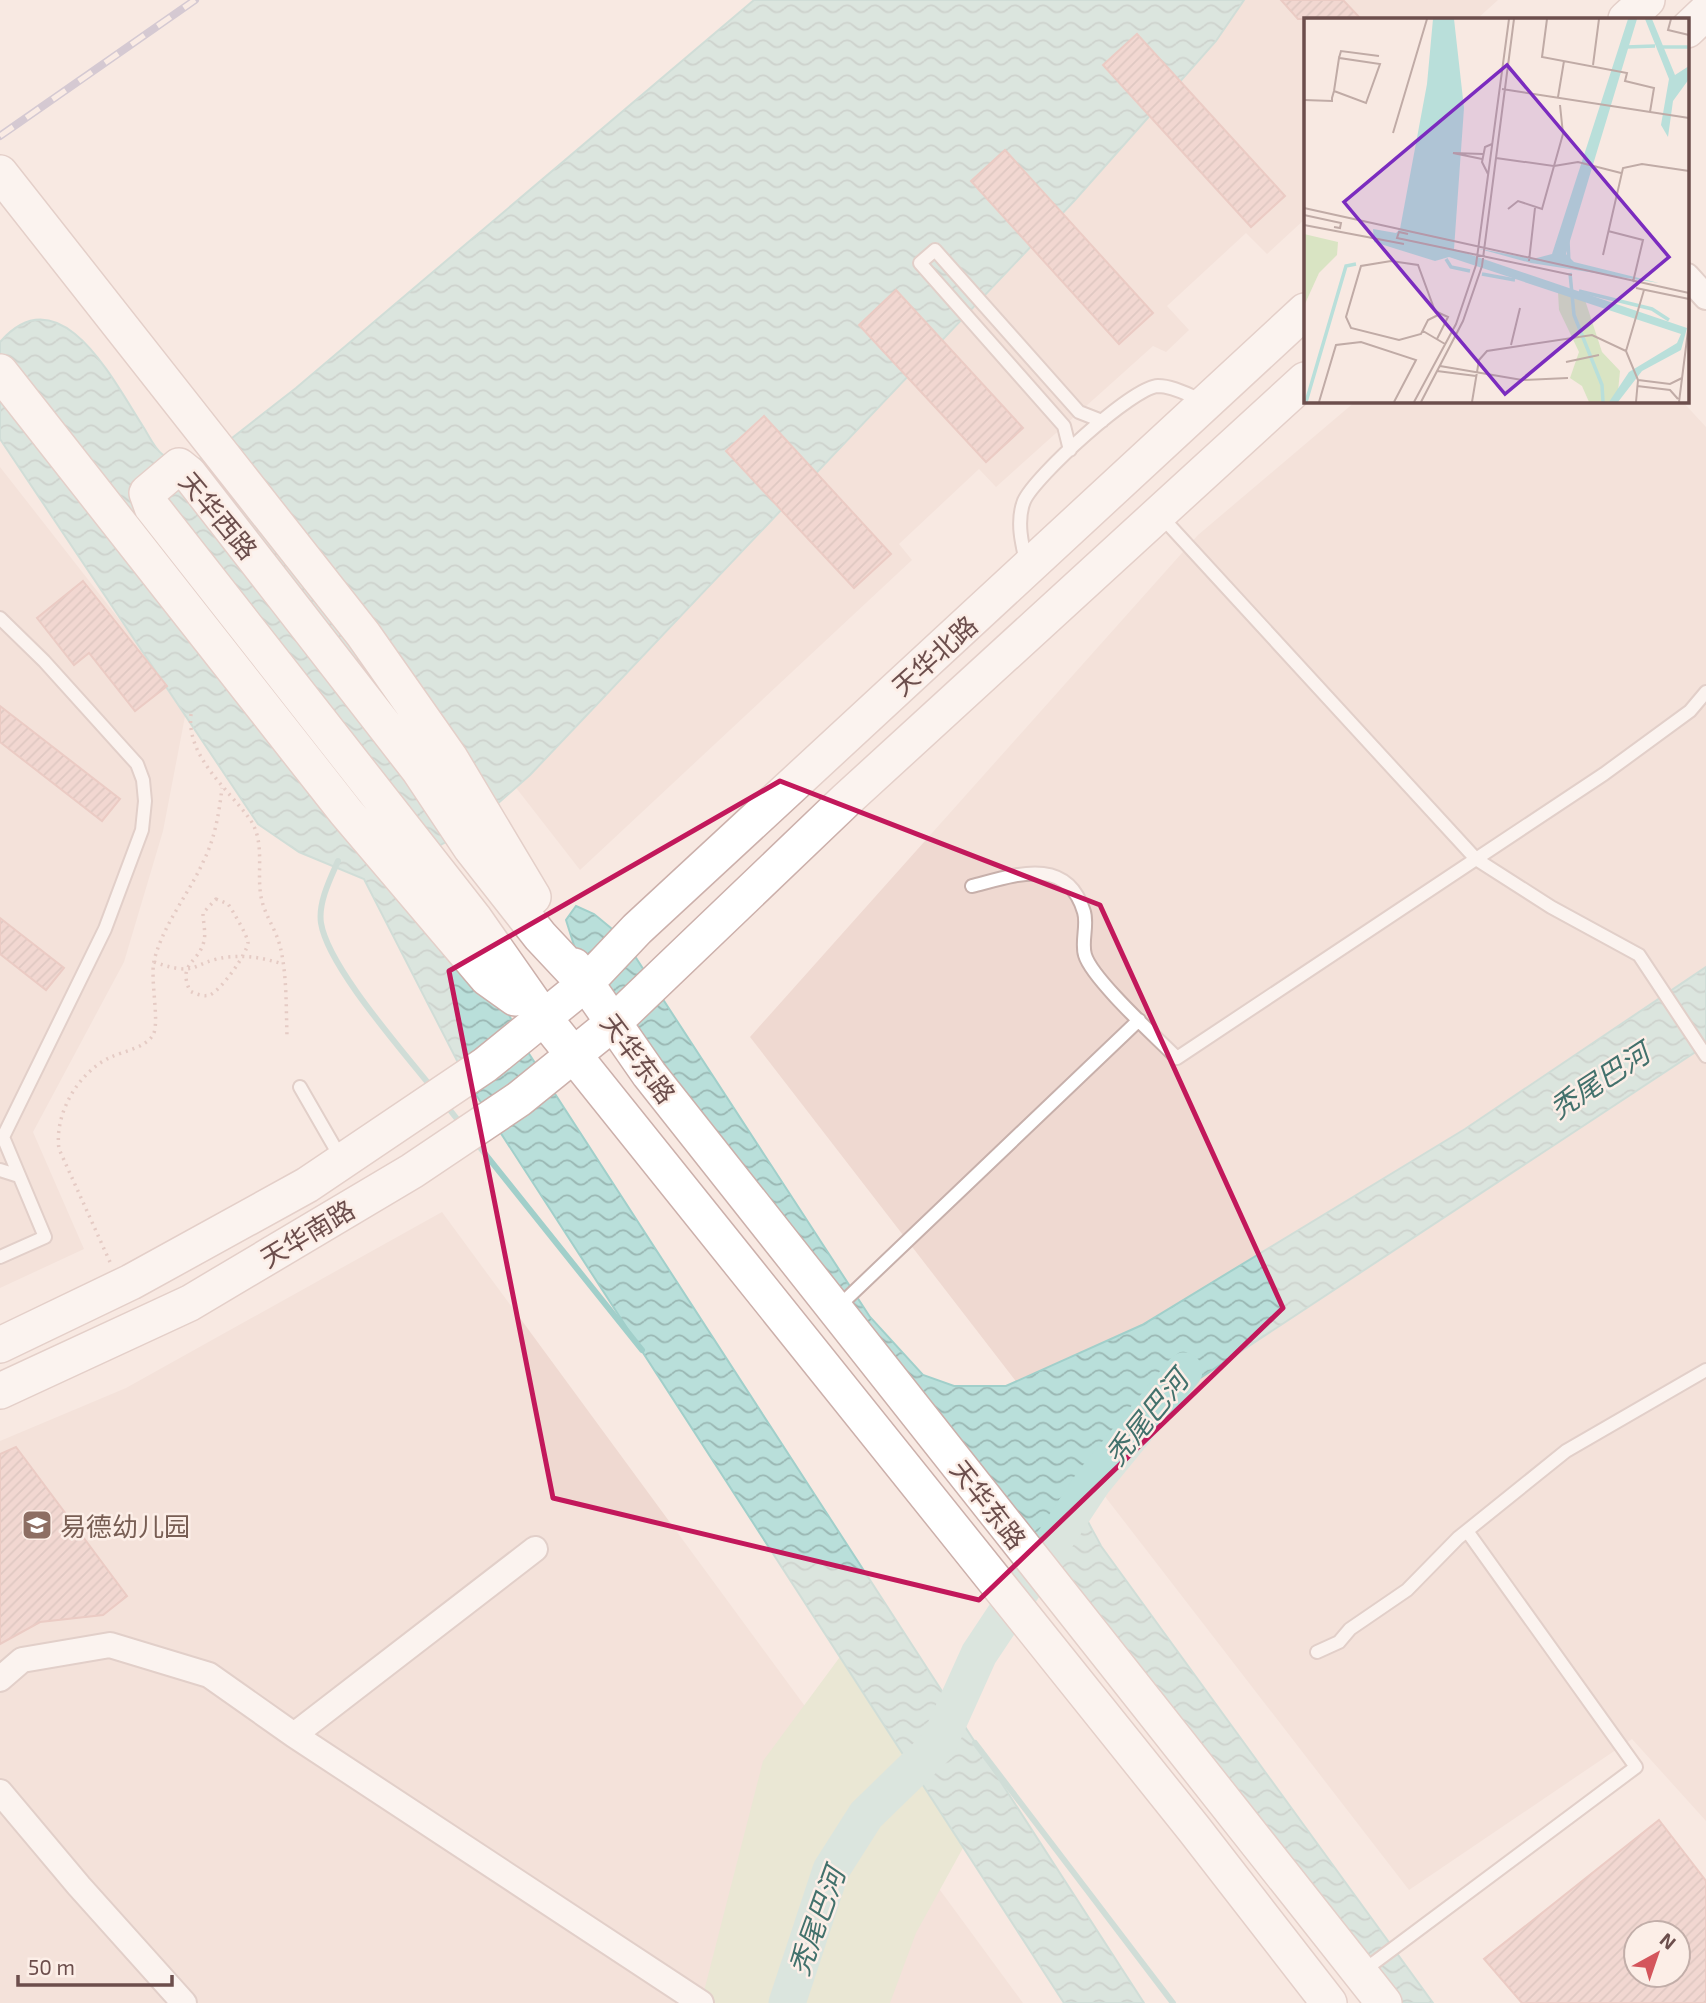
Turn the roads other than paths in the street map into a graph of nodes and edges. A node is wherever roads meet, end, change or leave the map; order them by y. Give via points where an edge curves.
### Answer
1 (1647, 0) edge
2 (1706, 12) edge
3 (1627, 18) edge
4 (1688, 29) edge
5 (0, 173) edge
6 (1688, 277) edge
7 (1706, 297) edge
8 (1304, 313) edge
9 (0, 372) edge
10 (1304, 381) edge
11 (1208, 403) junction
12 (1102, 421) junction
13 (1070, 450) junction
14 (1159, 514) junction
15 (1028, 569) junction
16 (0, 618) edge
17 (1706, 692) edge
18 (1476, 859) junction
19 (972, 886) dead end
20 (578, 1019) junction
21 (1139, 1020) junction
22 (1706, 1056) edge
23 (300, 1087) dead end
24 (343, 1161) junction
25 (0, 1170) edge
26 (19, 1176) junction
27 (0, 1257) edge
28 (835, 1310) junction
29 (0, 1345) edge
30 (1706, 1370) edge
31 (0, 1391) edge
32 (1467, 1531) junction
33 (535, 1549) dead end
34 (1317, 1652) dead end
35 (0, 1679) edge
36 (294, 1735) junction
37 (0, 1792) edge
38 (1360, 1973) junction
39 (694, 1999) edge
40 (184, 2003) edge
41 (1329, 2003) edge
42 (1384, 2003) edge

1 - 3 main road
2 - 4 main road
5 - 20 main road, 天华西路 via 363,635 450,758
6 - 7 street
8 - 11 main road, 天华北路
9 - 20 main road via 346,812 487,978
10 - 14 main road, 天华北路
11 - 12 lane via 1159,386 1136,393
11 - 15 main road, 天华北路
12 - 13 lane
12 - 13 lane via 1079,412 935,250 920,263 1064,426
13 - 15 lane via 1024,502 1021,541
14 - 18 lane
14 - 20 main road, 天华北路 via 836,809
15 - 20 main road, 天华北路 via 647,920
16 - 26 lane via 137,764 145,801 142,830 105,929 3,1137
17 - 18 lane via 1690,711 1604,775
18 - 21 lane via 1177,1058
18 - 22 lane via 1639,955
19 - 21 lane via 1038,870 1070,885 1085,914 1085,956
20 - 20 main road, 天华西路 via 540,936 471,848 419,770 202,490 183,467 174,468 149,489 147,499 474,918
20 - 24 main road, 天华南路 via 485,1065
20 - 28 main road, 天华东路
20 - 31 main road, 天华南路 via 519,1099 412,1171 190,1303
20 - 41 main road, 天华东路 via 960,1539
21 - 28 lane
23 - 24 lane
24 - 29 main road, 天华南路 via 218,1237
25 - 26 lane
26 - 27 lane via 45,1237
28 - 38 main road, 天华东路
30 - 32 lane via 1566,1451
32 - 34 lane via 1407,1590 1350,1629 1339,1642
32 - 38 lane via 1636,1766
33 - 36 street
35 - 36 street via 22,1660 110,1645 209,1675
36 - 39 street
37 - 40 street
38 - 42 main road, 天华东路

